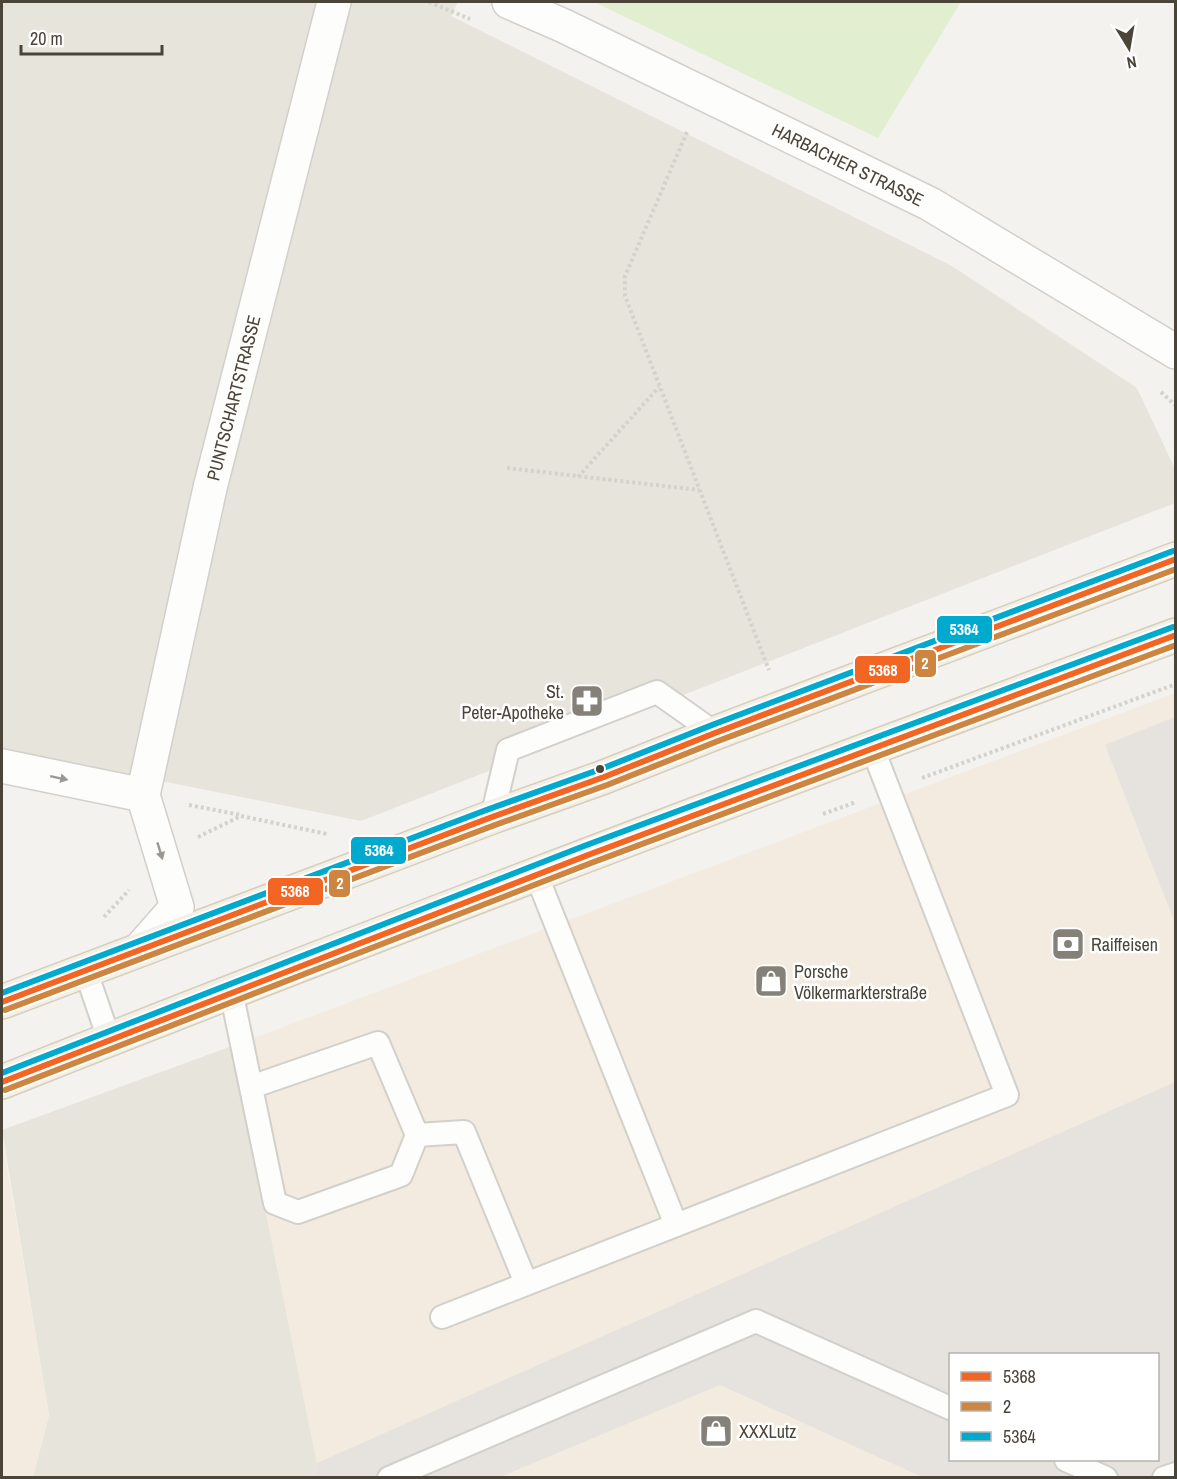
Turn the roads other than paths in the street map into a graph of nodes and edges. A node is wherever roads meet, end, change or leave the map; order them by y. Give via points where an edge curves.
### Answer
1 (334, 2) edge
2 (509, 2) edge
3 (1176, 352) edge
4 (1176, 559) edge
5 (1176, 635) edge
6 (714, 733) junction
7 (872, 747) junction
8 (2, 766) edge
9 (143, 795) junction
10 (492, 817) junction
11 (536, 874) junction
12 (141, 948) junction
13 (85, 969) junction
14 (231, 992) junction
15 (2, 1002) edge
16 (109, 1039) junction
17 (2, 1082) edge
18 (251, 1087) junction
19 (417, 1136) junction
20 (676, 1225) junction
21 (526, 1283) junction
22 (442, 1317) dead end
23 (949, 1407) edge
24 (1068, 1461) edge
25 (1176, 1474) edge
26 (389, 1478) edge
27 (1106, 1478) edge
28 (1164, 1478) edge

1 - 9 street, PUNTSCHARTSTRASSE via 210,488
2 - 3 street, HARBACHER STRASSE via 930,204
4 - 6 main road
5 - 7 main road
6 - 10 main road
6 - 10 lane via 657,692 508,750
7 - 11 main road
7 - 20 lane via 1007,1095
8 -> 9 street
9 -> 12 street via 177,907
10 - 12 main road
11 - 14 main road
11 - 20 lane
12 - 13 main road
13 - 15 main road
13 - 16 lane
14 - 16 main road
14 - 18 lane
16 - 17 main road
18 - 19 lane via 378,1043
18 - 19 lane via 275,1203 298,1212 401,1175
19 - 21 lane via 464,1132
20 - 21 lane
21 - 22 lane
23 - 26 lane via 756,1321
24 - 27 lane
25 - 28 lane

